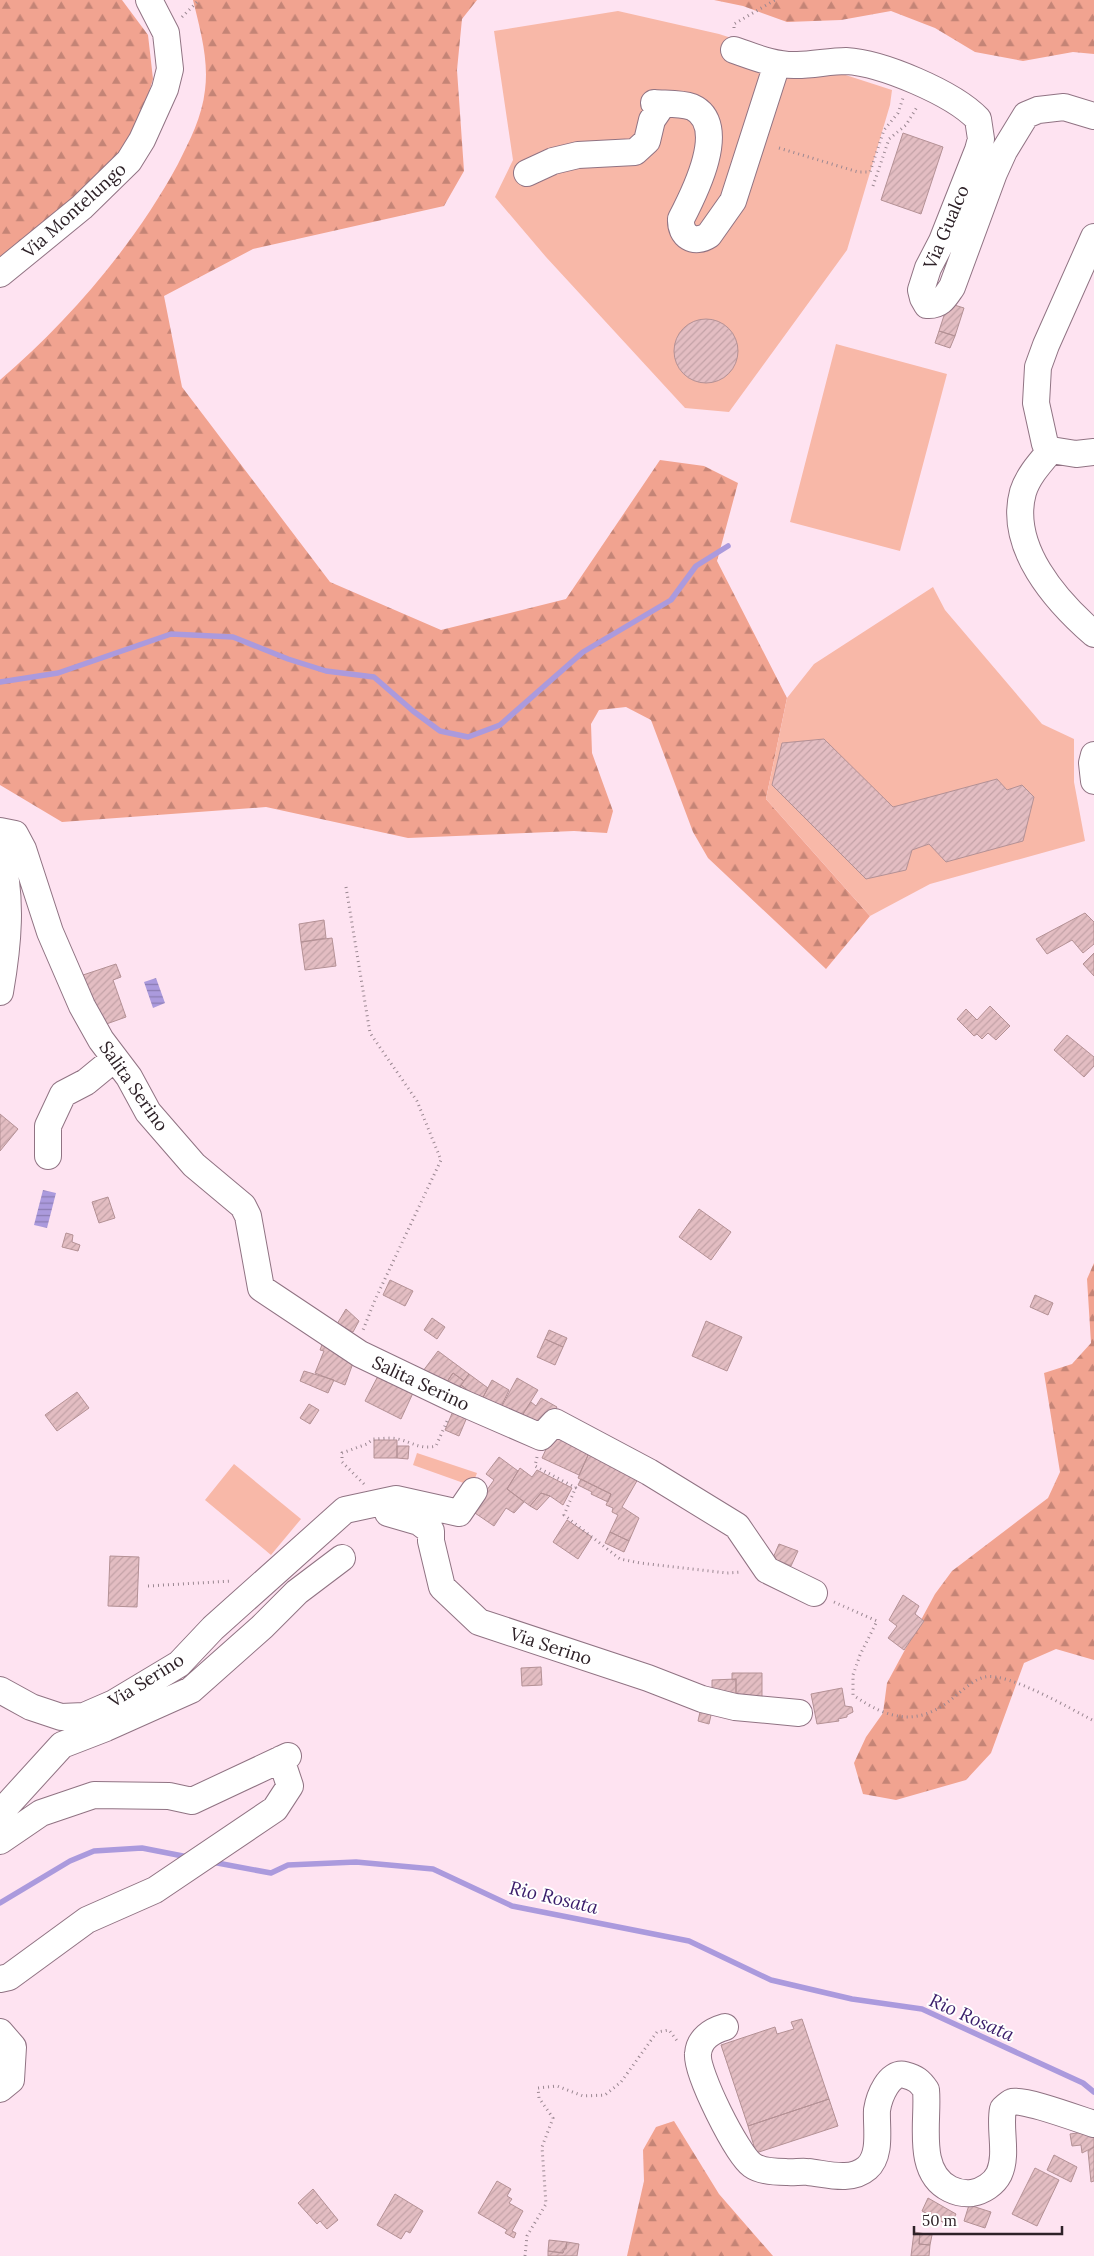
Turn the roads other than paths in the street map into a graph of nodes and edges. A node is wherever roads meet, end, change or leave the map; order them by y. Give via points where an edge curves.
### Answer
1 (149, 0) edge
2 (734, 50) road end
3 (776, 64) junction
4 (1094, 116) edge
5 (527, 173) dead end
6 (1094, 236) edge
7 (0, 274) edge
8 (1051, 450) junction
9 (1094, 452) edge
10 (1094, 634) edge
11 (1094, 755) edge
12 (1094, 781) edge
13 (0, 831) edge
14 (0, 852) edge
15 (0, 992) edge
16 (114, 1059) junction
17 (48, 1156) dead end
18 (474, 1491) dead end
19 (372, 1505) junction
20 (342, 1558) dead end
21 (278, 1571) junction
22 (297, 1592) junction
23 (814, 1592) road end
24 (0, 1690) edge
25 (799, 1713) dead end
26 (0, 1813) edge
27 (0, 1842) edge
28 (0, 1979) edge
29 (725, 2027) dead end
30 (0, 2032) edge
31 (0, 2089) edge
32 (1094, 2124) edge

1 - 7 street, Via Montelungo via 166,33 170,70 142,140 129,161 82,207
2 - 3 street, Via Gualco
3 - 4 street, Via Gualco via 796,66 847,61 864,64 916,82 978,119 981,139 921,290 928,305 942,302 952,287 994,173 1026,115 1064,107
3 - 5 street via 733,201 709,236 699,240 688,238 681,224 707,160 708,131 702,114 692,107 658,103 647,142 634,152 578,155 553,161
6 - 8 street via 1038,367 1036,403 1045,444
8 - 9 street via 1076,454
8 - 10 street via 1024,491 1021,525 1032,558 1046,583 1067,610
11 - 12 street
13 - 16 street, Salita Serino via 15,834 23,849 50,932 82,1006
14 - 15 street via 6,874 8,920
16 - 17 street via 86,1082 63,1094 48,1126
16 - 23 street, Salita Serino via 129,1077 148,1112 194,1165 243,1206 248,1216 260,1288 355,1351 456,1400 541,1437 555,1422 649,1472 738,1526 767,1570
18 - 19 street, Via Serino via 459,1513 396,1499
19 - 21 street, Via Serino via 345,1510
19 - 25 street, Via Serino via 419,1522 431,1531 442,1587 479,1622 702,1699 735,1707
20 - 22 street
21 - 22 street
21 - 24 street, Via Serino via 213,1628 179,1664 114,1703 84,1716 61,1717 31,1707
22 - 26 street via 191,1690 62,1745
27 - 28 street via 41,1813 94,1795 169,1796 192,1802 285,1758 290,1786 275,1809 155,1890 87,1920 9,1977
29 - 32 street via 707,2036 700,2045 698,2060 716,2106 741,2151 753,2166 768,2170 851,2176 869,2167 875,2155 878,2108 887,2085 901,2074 915,2077 926,2090 928,2161 939,2181 954,2191 972,2193 992,2184 996,2178 1002,2161 1003,2109 1012,2101 1041,2106
30 - 31 street via 13,2048 11,2080

